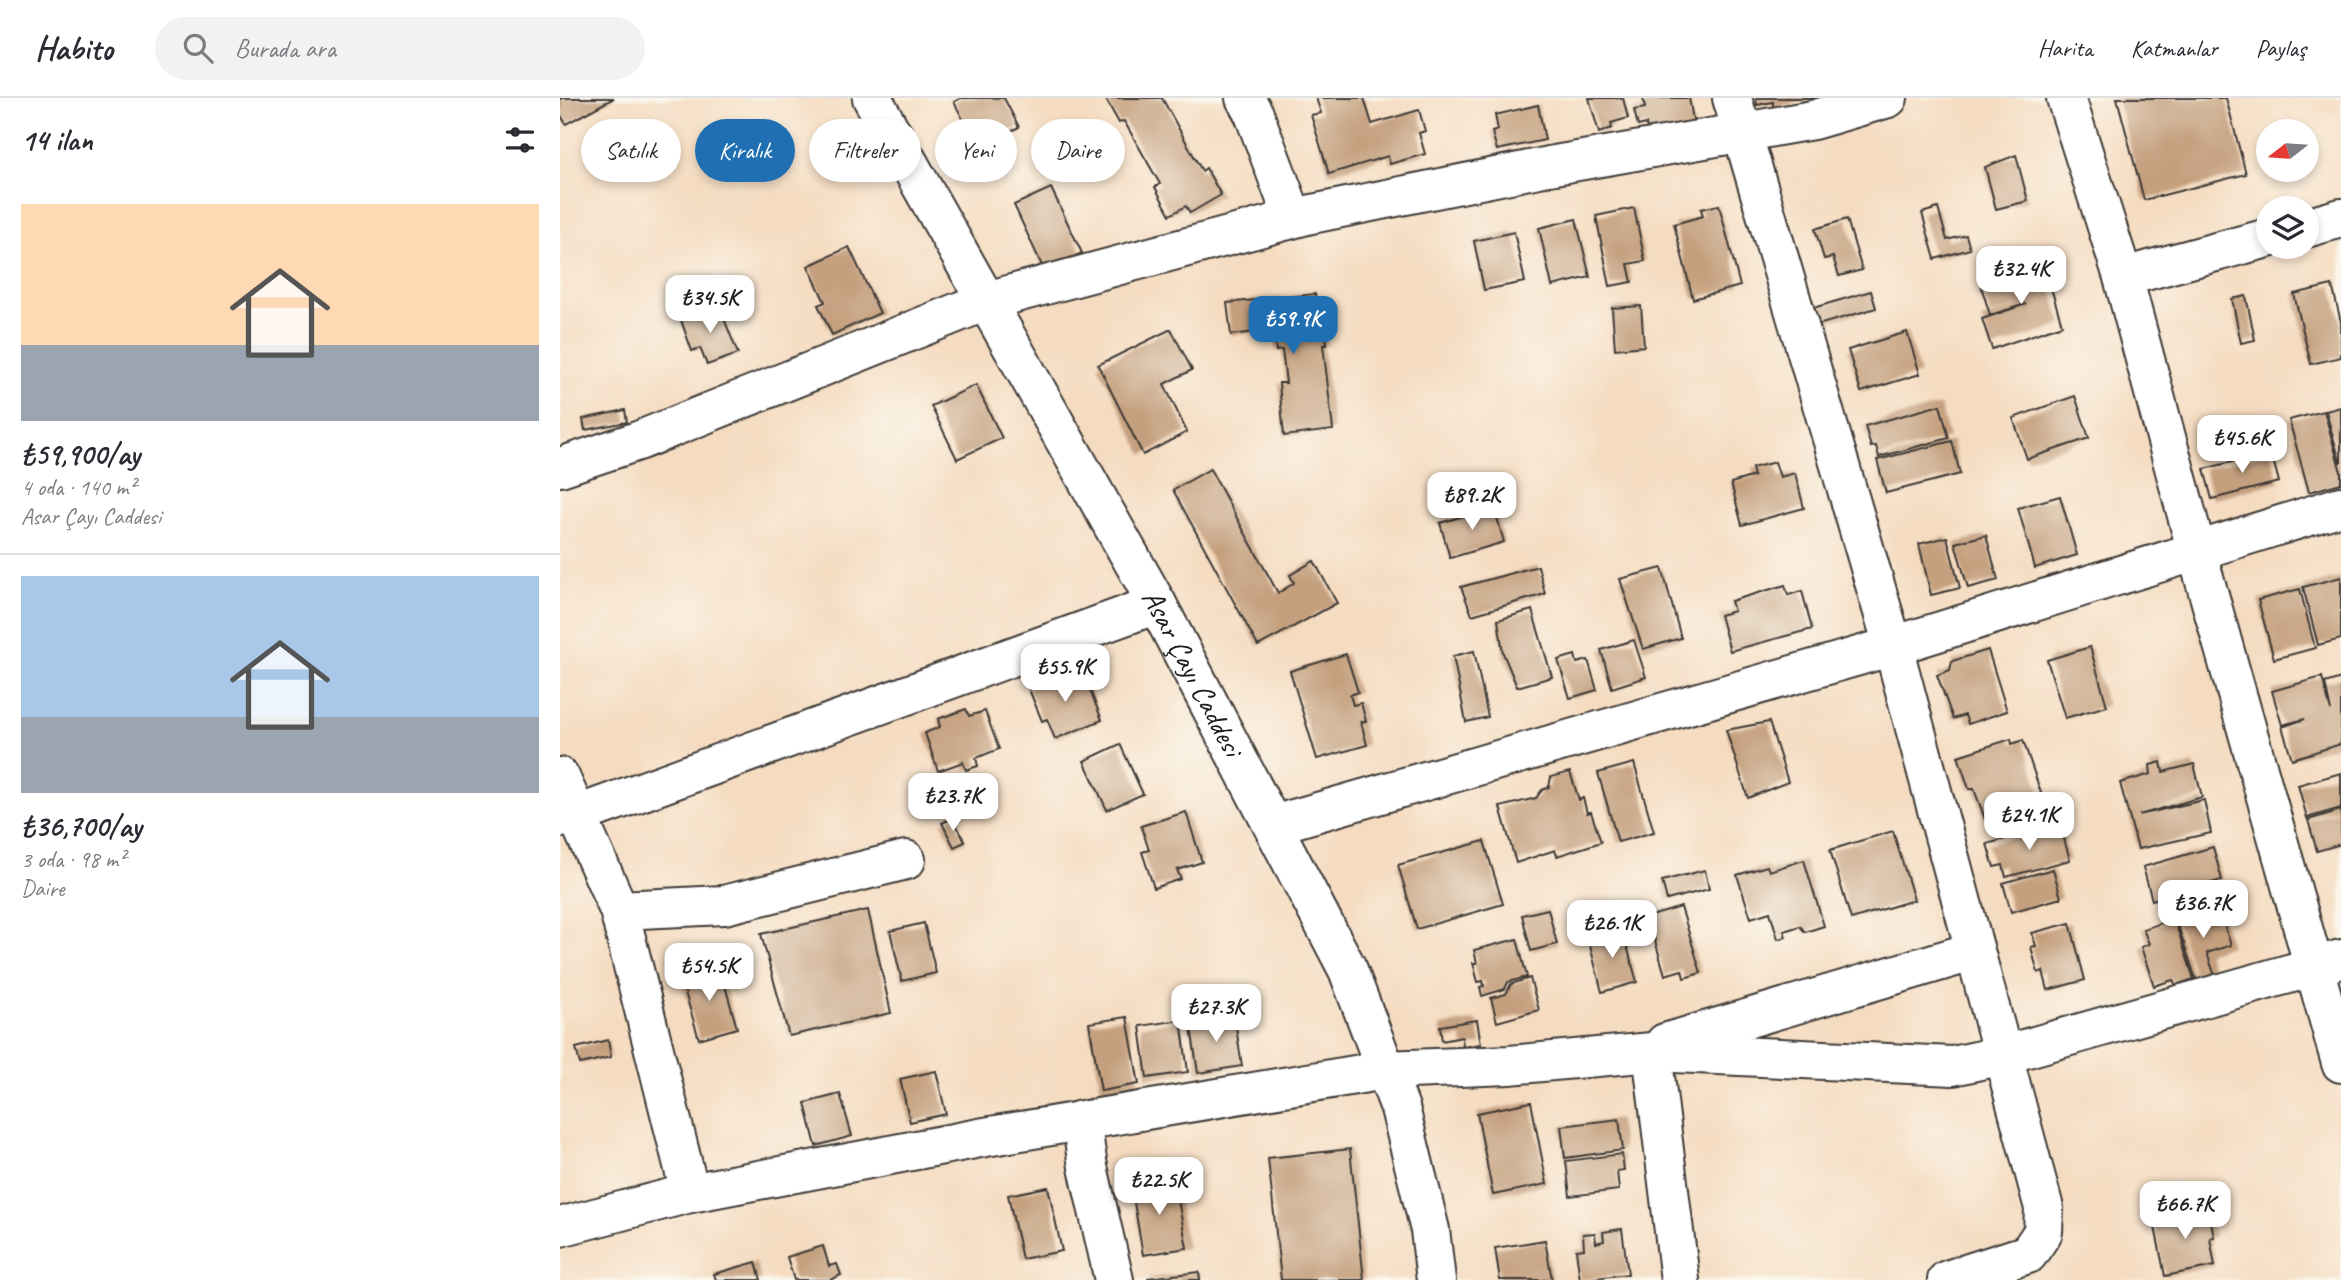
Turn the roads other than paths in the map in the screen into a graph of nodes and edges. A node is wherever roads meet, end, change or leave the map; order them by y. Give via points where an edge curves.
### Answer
1 (872, 98) edge
2 (1244, 98) edge
3 (1888, 98) edge
4 (2067, 98) edge
5 (1737, 115) edge
6 (1293, 218) junction
7 (2341, 218) edge
8 (2319, 224) edge
9 (2256, 241) edge
10 (2123, 277) junction
11 (986, 300) junction
12 (560, 467) edge
13 (2341, 506) edge
14 (2196, 549) junction
15 (1157, 604) junction
16 (1893, 646) junction
17 (560, 776) edge
18 (568, 817) edge
19 (1273, 825) junction
20 (906, 860) dead end
21 (619, 910) junction
22 (1975, 951) junction
23 (2328, 963) edge
24 (1639, 1053) junction
25 (2003, 1055) junction
26 (2341, 1063) edge
27 (1385, 1070) junction
28 (1081, 1121) junction
29 (690, 1193) junction
30 (560, 1227) edge
31 (1114, 1280) edge
32 (1436, 1280) edge
33 (1680, 1280) edge
34 (1947, 1280) edge

1 - 11 street, Asar Çayı Caddesi
2 - 6 street
3 - 5 street via 1813,120
4 - 10 street
5 - 6 street via 1549,166
5 - 16 street
6 - 11 street
7 - 8 street
9 - 10 street
10 - 14 street
11 - 12 street via 651,436
11 - 15 street, Asar Çayı Caddesi
13 - 14 street
14 - 16 street
14 - 23 street
15 - 18 street
15 - 19 street, Asar Çayı Caddesi
16 - 19 street
16 - 22 street
17 - 18 street
18 - 21 street
19 - 27 street, Asar Çayı Caddesi via 1348,970
20 - 21 street via 724,905
21 - 29 street
22 - 24 street
22 - 25 street
23 - 25 street
23 - 26 street
24 - 25 street via 1953,1066
24 - 27 street
24 - 33 street
25 - 34 street via 2044,1208 2043,1232 2028,1254
27 - 28 street
27 - 32 street, Asar Çayı Caddesi via 1400,1108 1430,1230
28 - 29 street
28 - 31 street
29 - 30 street

